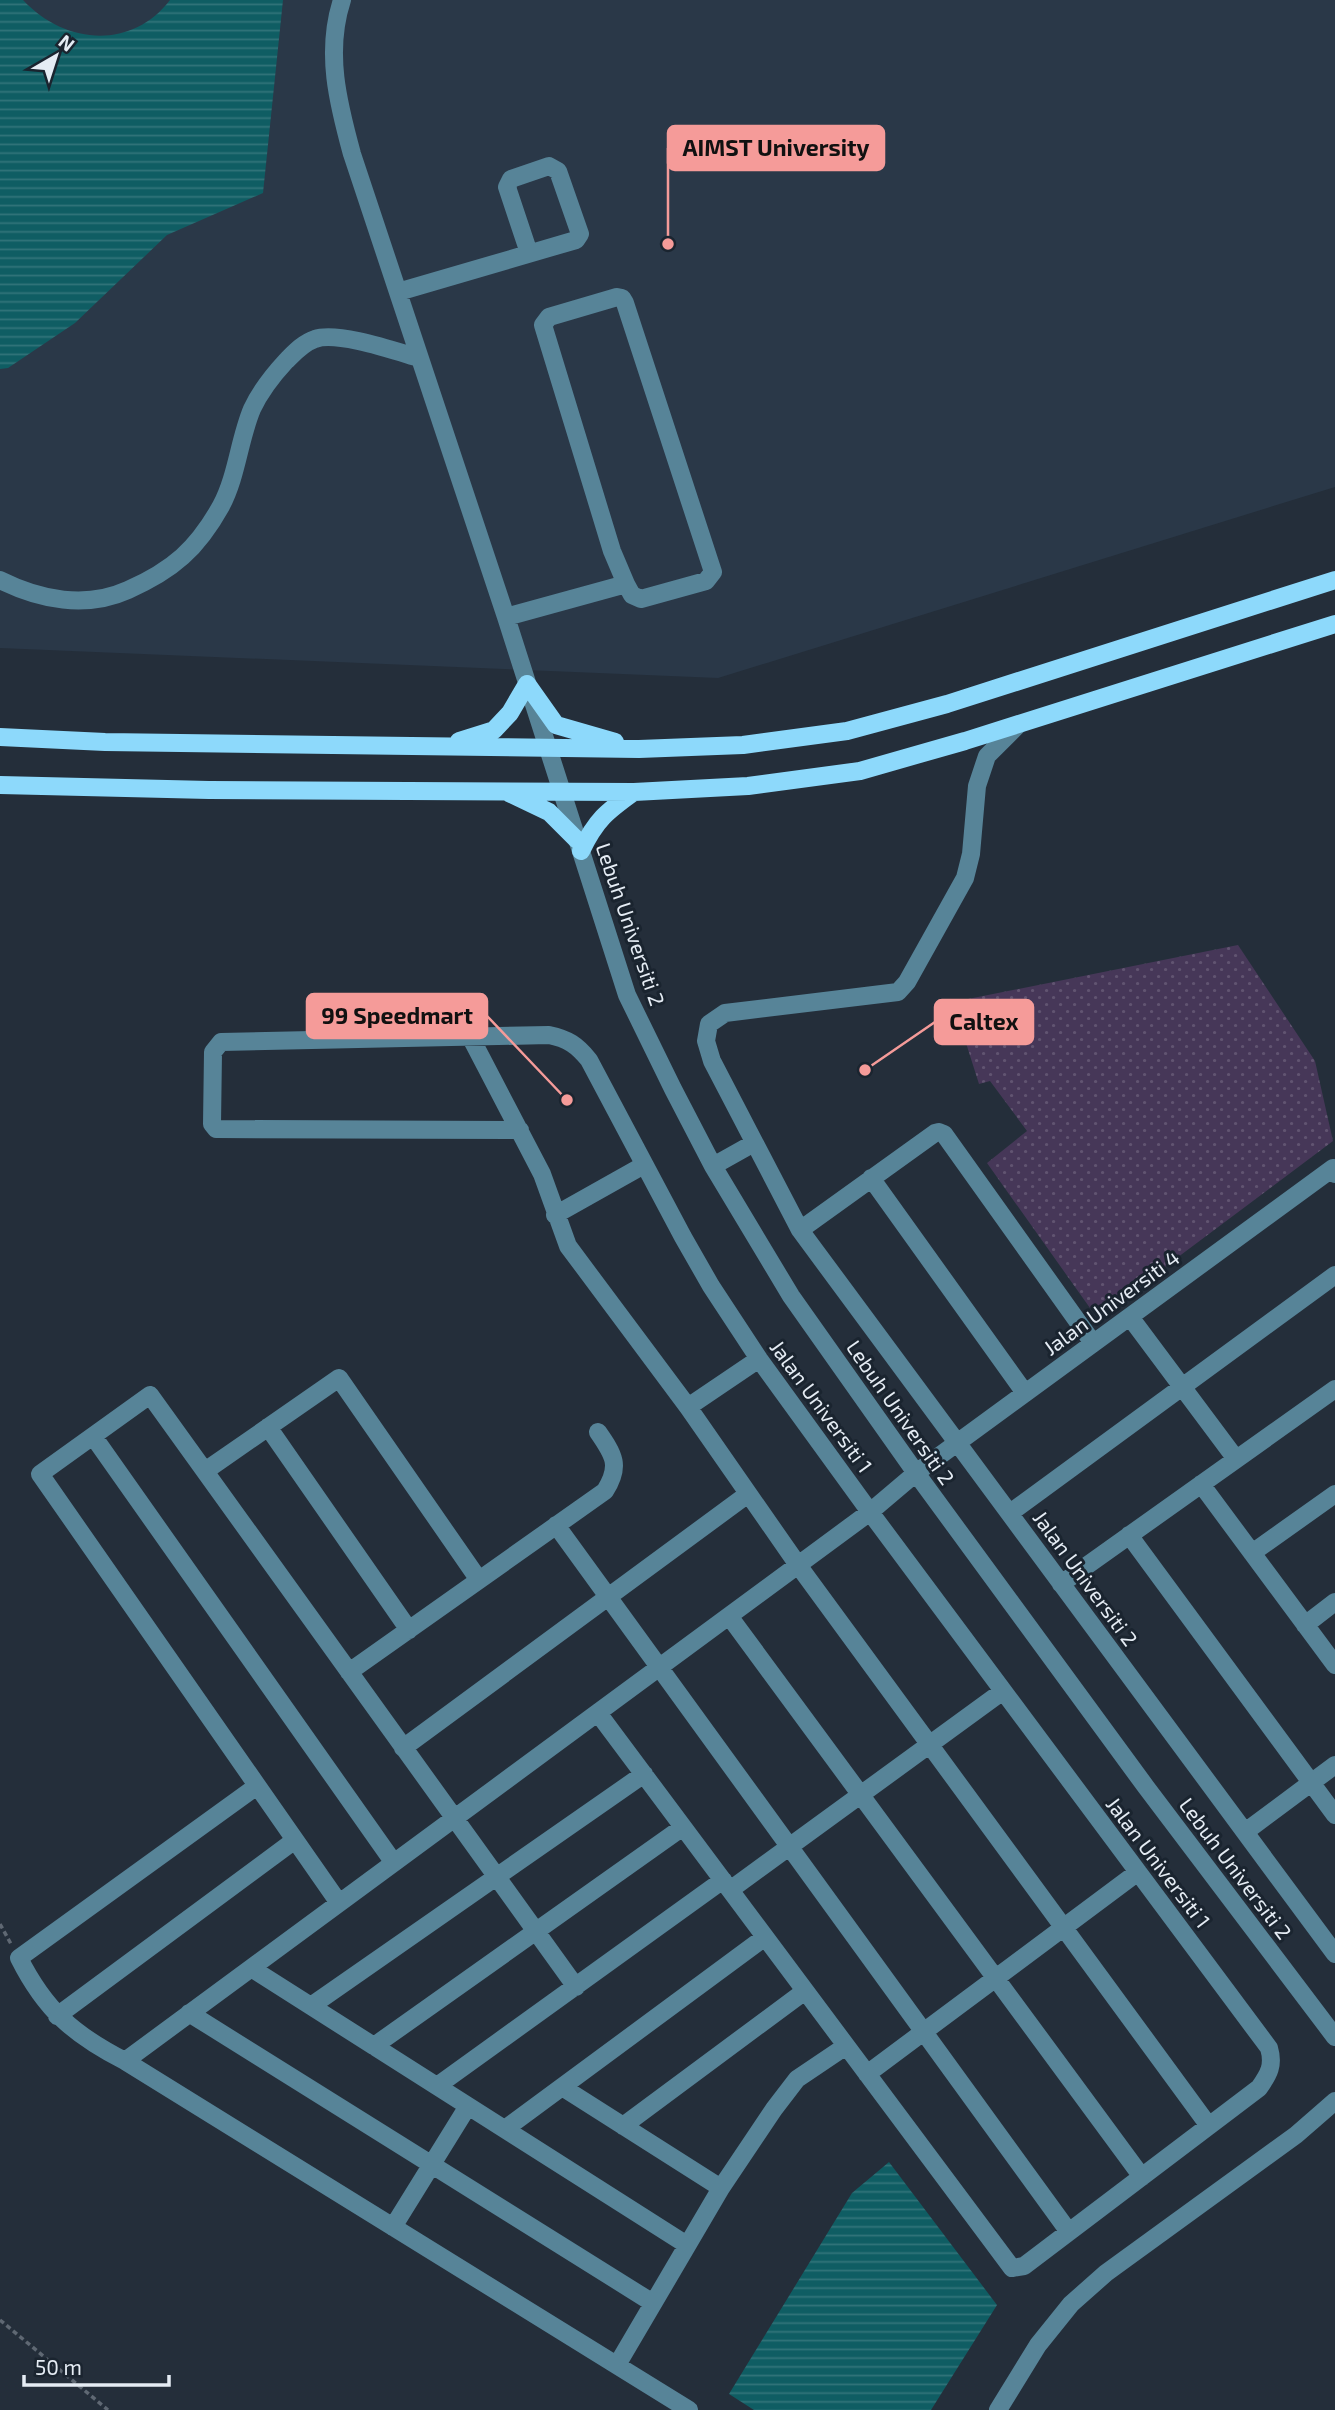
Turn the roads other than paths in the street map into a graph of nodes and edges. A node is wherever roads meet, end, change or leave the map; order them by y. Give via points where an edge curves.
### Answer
1 (342, 0) edge
2 (529, 253) junction
3 (397, 292) junction
4 (419, 358) junction
5 (0, 580) edge
6 (1335, 580) edge
7 (626, 584) junction
8 (506, 617) junction
9 (1335, 624) edge
10 (527, 684) junction
11 (1018, 725) junction
12 (0, 737) edge
13 (443, 746) junction
14 (548, 748) junction
15 (639, 749) junction
16 (0, 785) edge
17 (505, 791) junction
18 (562, 792) junction
19 (634, 792) junction
20 (580, 845) junction
21 (471, 1038) junction
22 (520, 1130) junction
23 (754, 1143) junction
24 (644, 1165) junction
25 (713, 1166) junction
26 (1334, 1171) edge
27 (872, 1178) junction
28 (555, 1214) junction
29 (800, 1230) junction
30 (1333, 1281) edge
31 (1130, 1317) junction
32 (1093, 1343) junction
33 (759, 1359) junction
34 (1182, 1387) junction
35 (1335, 1389) edge
36 (1025, 1393) junction
37 (688, 1406) junction
38 (268, 1427) junction
39 (598, 1432) dead end
40 (93, 1436) junction
41 (957, 1443) junction
42 (1236, 1459) junction
43 (205, 1471) junction
44 (916, 1473) junction
45 (1201, 1484) junction
46 (748, 1494) junction
47 (1335, 1494) edge
48 (870, 1512) junction
49 (1010, 1513) junction
50 (556, 1525) junction
51 (1129, 1535) junction
52 (1252, 1553) junction
53 (798, 1565) junction
54 (479, 1580) junction
55 (1061, 1584) junction
56 (608, 1596) junction
57 (1335, 1602) edge
58 (729, 1616) junction
59 (1305, 1625) junction
60 (409, 1630) junction
61 (1335, 1665) edge
62 (659, 1667) junction
63 (349, 1672) junction
64 (1003, 1691) junction
65 (598, 1713) junction
66 (930, 1745) junction
67 (403, 1748) junction
68 (1335, 1765) edge
69 (644, 1774) junction
70 (1311, 1783) junction
71 (257, 1786) junction
72 (861, 1795) junction
73 (1335, 1815) edge
74 (453, 1819) junction
75 (683, 1827) junction
76 (1245, 1832) junction
77 (295, 1840) junction
78 (789, 1847) junction
79 (394, 1863) junction
80 (1138, 1872) junction
81 (496, 1877) junction
82 (726, 1885) junction
83 (340, 1903) junction
84 (1063, 1927) junction
85 (536, 1932) junction
86 (765, 1937) junction
87 (1335, 1954) edge
88 (251, 1968) junction
89 (996, 1978) junction
90 (576, 1987) junction
91 (805, 1991) junction
92 (311, 2006) junction
93 (189, 2013) junction
94 (57, 2016) junction
95 (924, 2032) junction
96 (1335, 2037) edge
97 (374, 2046) junction
98 (846, 2046) junction
99 (125, 2061) junction
100 (867, 2074) junction
101 (437, 2086) junction
102 (562, 2087) junction
103 (1335, 2101) edge
104 (468, 2106) junction
105 (623, 2126) junction
106 (1209, 2126) junction
107 (505, 2129) junction
108 (432, 2165) junction
109 (1142, 2177) junction
110 (721, 2188) junction
111 (393, 2227) junction
112 (1069, 2232) junction
113 (687, 2245) junction
114 (653, 2303) junction
115 (617, 2365) junction
116 (689, 2410) edge
117 (998, 2410) edge

1 - 3 street, Lebuh Universiti 2 via 332,57 342,118
2 - 2 street via 576,240 580,234 558,171 549,166 508,182
2 - 3 street
3 - 4 street, Lebuh Universiti 2
4 - 5 street via 332,336 298,349 265,386 252,409 231,480 211,522 179,562 154,578 118,594 61,601 26,593
4 - 8 street, Lebuh Universiti 2
6 - 15 main road via 947,704 847,731 743,745
7 - 7 street via 632,595 641,599 706,581 713,572 625,303 617,297 549,317 543,325
7 - 8 street
8 - 10 street, Lebuh Universiti 2
9 - 11 main road
10 - 13 main road via 494,730
10 - 14 street, Lebuh Universiti 2
10 - 15 main road via 556,725
11 - 19 main road via 860,771 748,786
11 - 23 street, Jalan Universiti 2 via 987,757 977,786 965,878 898,992 725,1013 709,1024 706,1041 712,1061
12 - 13 main road via 105,743
13 - 14 main road
14 - 15 main road
14 - 18 street, Lebuh Universiti 2
16 - 17 main road
17 - 18 main road
17 - 20 main road via 549,812
18 - 19 main road
18 - 20 street, Lebuh Universiti 2
19 - 20 main road via 605,813
20 - 25 street, Lebuh Universiti 2 via 627,995
21 - 22 street
21 - 22 street, Jalan Universiti 1 via 221,1042 213,1052 212,1124 216,1129
21 - 24 street, Jalan Universiti 1 via 566,1038 589,1060
22 - 28 street via 551,1193
23 - 25 street
23 - 29 street, Jalan Universiti 2
24 - 28 street
24 - 33 street, Jalan Universiti 1 via 711,1286
25 - 44 street, Lebuh Universiti 2 via 791,1296
26 - 31 street, Jalan Universiti 4
27 - 29 street
27 - 32 street via 935,1133 944,1134
27 - 36 street
28 - 37 street via 568,1246
29 - 41 street, Jalan Universiti 2
30 - 34 street
31 - 32 street, Jalan Universiti 4
31 - 34 street
32 - 36 street, Jalan Universiti 4
33 - 37 street
33 - 48 street, Jalan Universiti 1
34 - 42 street
34 - 49 street
35 - 42 street
36 - 41 street, Jalan Universiti 4
37 - 46 street
38 - 43 street
38 - 54 street via 339,1378
38 - 60 street
39 - 50 street via 615,1464 612,1480 605,1491
40 - 43 street via 150,1395
40 - 71 street via 40,1474
40 - 79 street
41 - 44 street, Jalan Universiti 4
41 - 49 street, Jalan Universiti 2
42 - 45 street
43 - 63 street
44 - 48 street, Jalan Universiti 4
44 - 96 street, Lebuh Universiti 2
45 - 51 street
45 - 52 street
46 - 53 street
46 - 56 street
47 - 52 street
48 - 53 street, Jalan Universiti 4
48 - 64 street, Jalan Universiti 1
49 - 55 street, Jalan Universiti 2
50 - 54 street
50 - 56 street
51 - 55 street
51 - 70 street
52 - 59 street
53 - 58 street, Jalan Universiti 4
53 - 66 street
54 - 60 street
55 - 76 street, Jalan Universiti 2
56 - 62 street
56 - 67 street
57 - 59 street
58 - 62 street, Jalan Universiti 4
58 - 72 street
59 - 61 street
60 - 63 street
62 - 65 street, Jalan Universiti 4
62 - 78 street
63 - 67 street
64 - 66 street
64 - 80 street, Jalan Universiti 1
65 - 69 street
65 - 74 street, Jalan Universiti 4
66 - 72 street
66 - 84 street
67 - 74 street
68 - 70 street
69 - 75 street
69 - 81 street
70 - 73 street
70 - 76 street
71 - 77 street
71 - 94 street via 19,1958
72 - 78 street
72 - 89 street
74 - 79 street, Jalan Universiti 4
74 - 81 street
75 - 82 street
75 - 85 street
76 - 87 street, Jalan Universiti 2
77 - 83 street
77 - 94 street
78 - 82 street
78 - 95 street
79 - 83 street, Jalan Universiti 4
80 - 84 street
80 - 106 street, Jalan Universiti 1 via 1269,2048 1273,2062 1259,2088
81 - 85 street
81 - 92 street
82 - 86 street
82 - 90 street
83 - 88 street, Jalan Universiti 4
84 - 89 street
84 - 106 street
85 - 90 street
85 - 97 street
86 - 91 street
86 - 102 street
88 - 92 street
88 - 93 street, Jalan Universiti 4
89 - 95 street
89 - 109 street
90 - 101 street
91 - 98 street
91 - 105 street
92 - 97 street
93 - 99 street, Jalan Universiti 4
93 - 108 street
94 - 99 street via 88,2041
95 - 100 street
95 - 112 street
97 - 101 street
98 - 100 street
98 - 110 street via 797,2080
99 - 111 street
100 - 112 street via 1012,2268 1024,2266
101 - 104 street
102 - 105 street
102 - 107 street
103 - 117 street via 1296,2136 1071,2304 1038,2345
104 - 107 street
104 - 108 street
105 - 110 street
106 - 109 street
107 - 113 street
108 - 111 street
108 - 114 street
109 - 112 street
110 - 113 street
111 - 115 street
113 - 114 street
114 - 115 street
115 - 116 street

